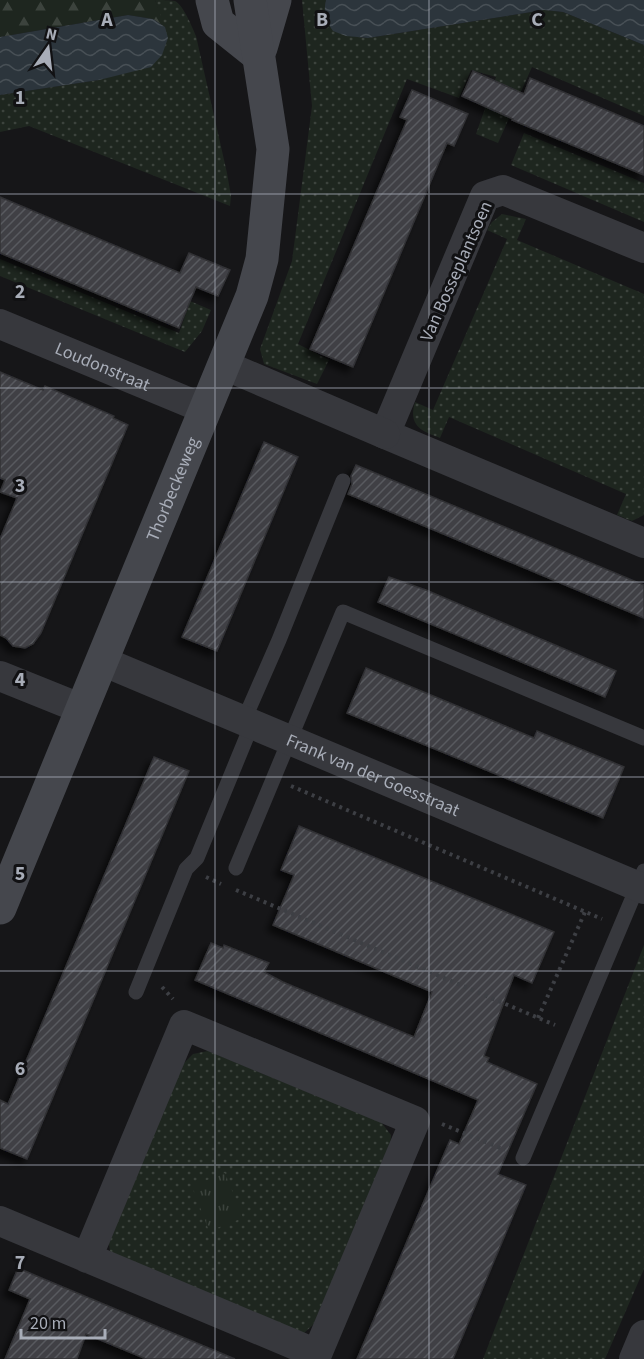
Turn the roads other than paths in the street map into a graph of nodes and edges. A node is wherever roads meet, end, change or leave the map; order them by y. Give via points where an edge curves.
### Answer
1 (212, 0) edge
2 (250, 0) edge
3 (275, 0) edge
4 (258, 55) junction
5 (644, 248) edge
6 (0, 324) edge
7 (224, 365) junction
8 (205, 409) junction
9 (385, 434) junction
10 (343, 481) dead end
11 (644, 543) edge
12 (102, 661) junction
13 (0, 676) edge
14 (82, 709) junction
15 (248, 722) junction
16 (644, 738) edge
17 (290, 740) junction
18 (236, 868) dead end
19 (642, 882) edge
20 (0, 908) edge
21 (136, 992) dead end
22 (524, 1158) road end
23 (0, 1221) edge
24 (87, 1258) junction
25 (644, 1335) edge
26 (634, 1359) edge

1 - 4 street via 218,23
2 - 4 street, Thorbeckeweg
3 - 4 street
4 - 7 street, Thorbeckeweg via 273,149 262,259 252,296
5 - 9 street, Van Bosseplantsoen via 503,190 485,196
6 - 8 street, Loudonstraat
7 - 8 street, Thorbeckeweg
7 - 9 street
8 - 12 street, Thorbeckeweg
9 - 11 street
10 - 15 lane
12 - 14 street, Thorbeckeweg
12 - 15 street, Frank van der Goesstraat
13 - 14 street
14 - 20 street, Thorbeckeweg
15 - 17 street, Frank van der Goesstraat
15 - 21 lane via 197,858 186,869
16 - 17 lane via 343,612
17 - 18 lane
17 - 19 street, Frank van der Goesstraat
19 - 22 lane
23 - 24 street
24 - 24 street via 317,1354 415,1121 184,1025
25 - 26 street

